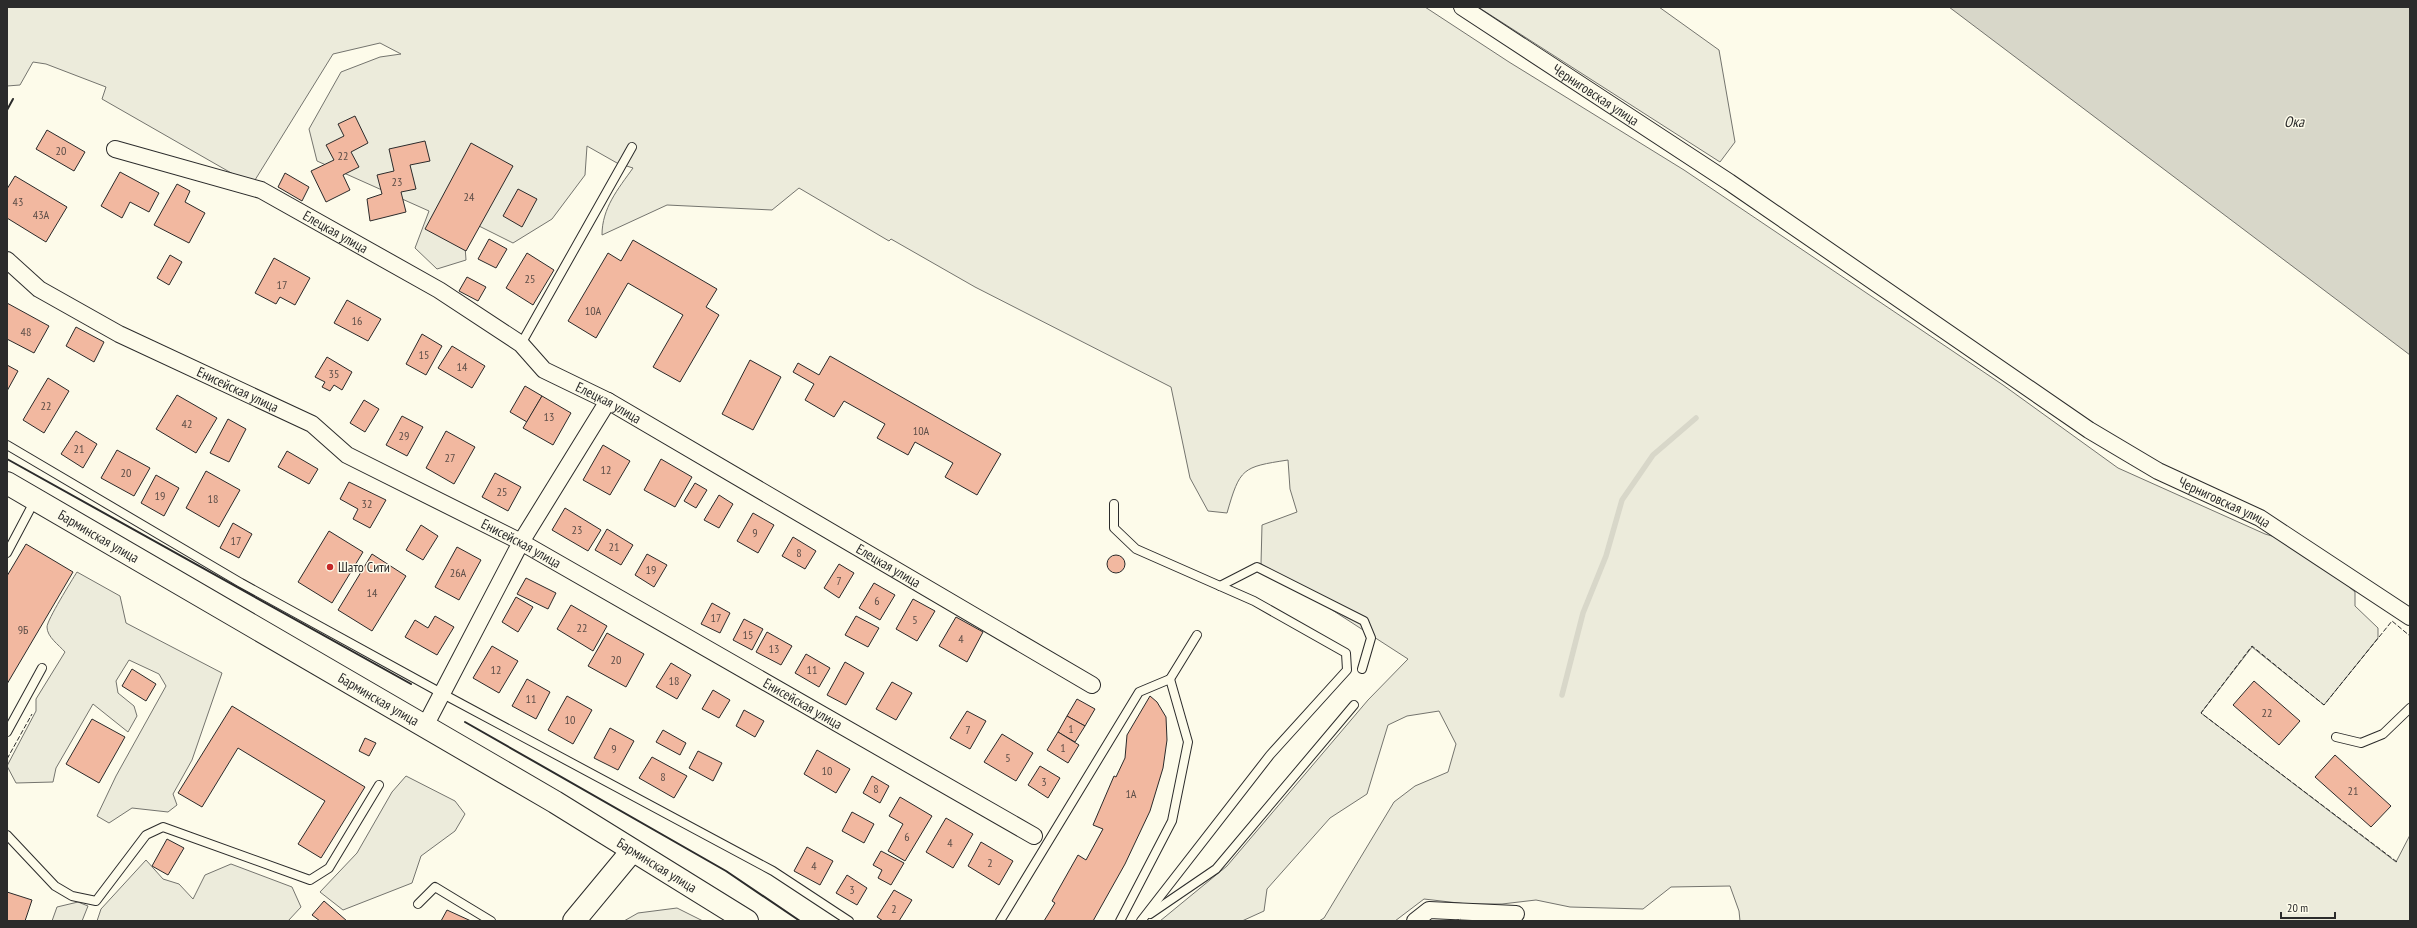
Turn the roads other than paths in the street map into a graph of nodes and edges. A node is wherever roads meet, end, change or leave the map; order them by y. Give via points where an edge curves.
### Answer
1 (1462, 7) edge
2 (632, 147) dead end
3 (115, 149) dead end
4 (7, 260) edge
5 (521, 344) junction
6 (608, 401) junction
7 (7, 445) edge
8 (7, 483) edge
9 (35, 500) junction
10 (1114, 504) dead end
11 (521, 542) junction
12 (7, 553) edge
13 (1220, 586) junction
14 (2410, 616) edge
15 (1197, 635) dead end
16 (42, 668) dead end
17 (1362, 669) dead end
18 (1170, 679) junction
19 (1092, 685) dead end
20 (443, 694) junction
21 (1354, 706) dead end
22 (2410, 708) edge
23 (424, 728) junction
24 (7, 732) edge
25 (2336, 737) dead end
26 (379, 785) dead end
27 (7, 835) edge
28 (1034, 836) dead end
29 (632, 851) junction
30 (418, 904) dead end
31 (1516, 914) dead end
32 (1142, 920) edge
33 (491, 921) edge
34 (574, 921) edge
35 (747, 921) edge
36 (849, 921) edge
37 (1000, 921) edge
38 (1120, 921) edge
39 (1415, 921) edge

1 - 14 street, Черниговская улица via 1729,182 2090,430 2158,471 2260,518
2 - 5 lane
3 - 5 street, Елецкая улица via 261,190 439,290
4 - 11 street, Енисейская улица via 39,289 119,334 312,424 347,455
5 - 6 street, Елецкая улица via 544,370
6 - 11 street
6 - 19 street, Елецкая улица
7 - 20 lane via 241,583
8 - 9 main road, Барминская улица
9 - 12 lane
9 - 23 main road, Барминская улица
10 - 13 lane via 1114,528 1136,549
11 - 20 street
11 - 28 street, Енисейская улица
13 - 17 lane via 1257,567 1364,621 1371,638
13 - 32 lane via 1254,601 1346,653 1347,670 1270,755
15 - 18 lane
16 - 24 lane
18 - 37 lane via 1139,692
18 - 38 lane via 1188,742 1172,821
20 - 23 street
20 - 36 lane via 773,871
21 - 32 lane via 1216,869
22 - 25 lane via 2383,734 2361,743
23 - 29 main road, Барминская улица via 555,802
26 - 27 lane via 330,868 310,880 163,827 146,835 96,901 72,896 55,886
29 - 34 main road
29 - 35 main road, Барминская улица
30 - 33 lane via 435,887
31 - 39 street via 1430,910

